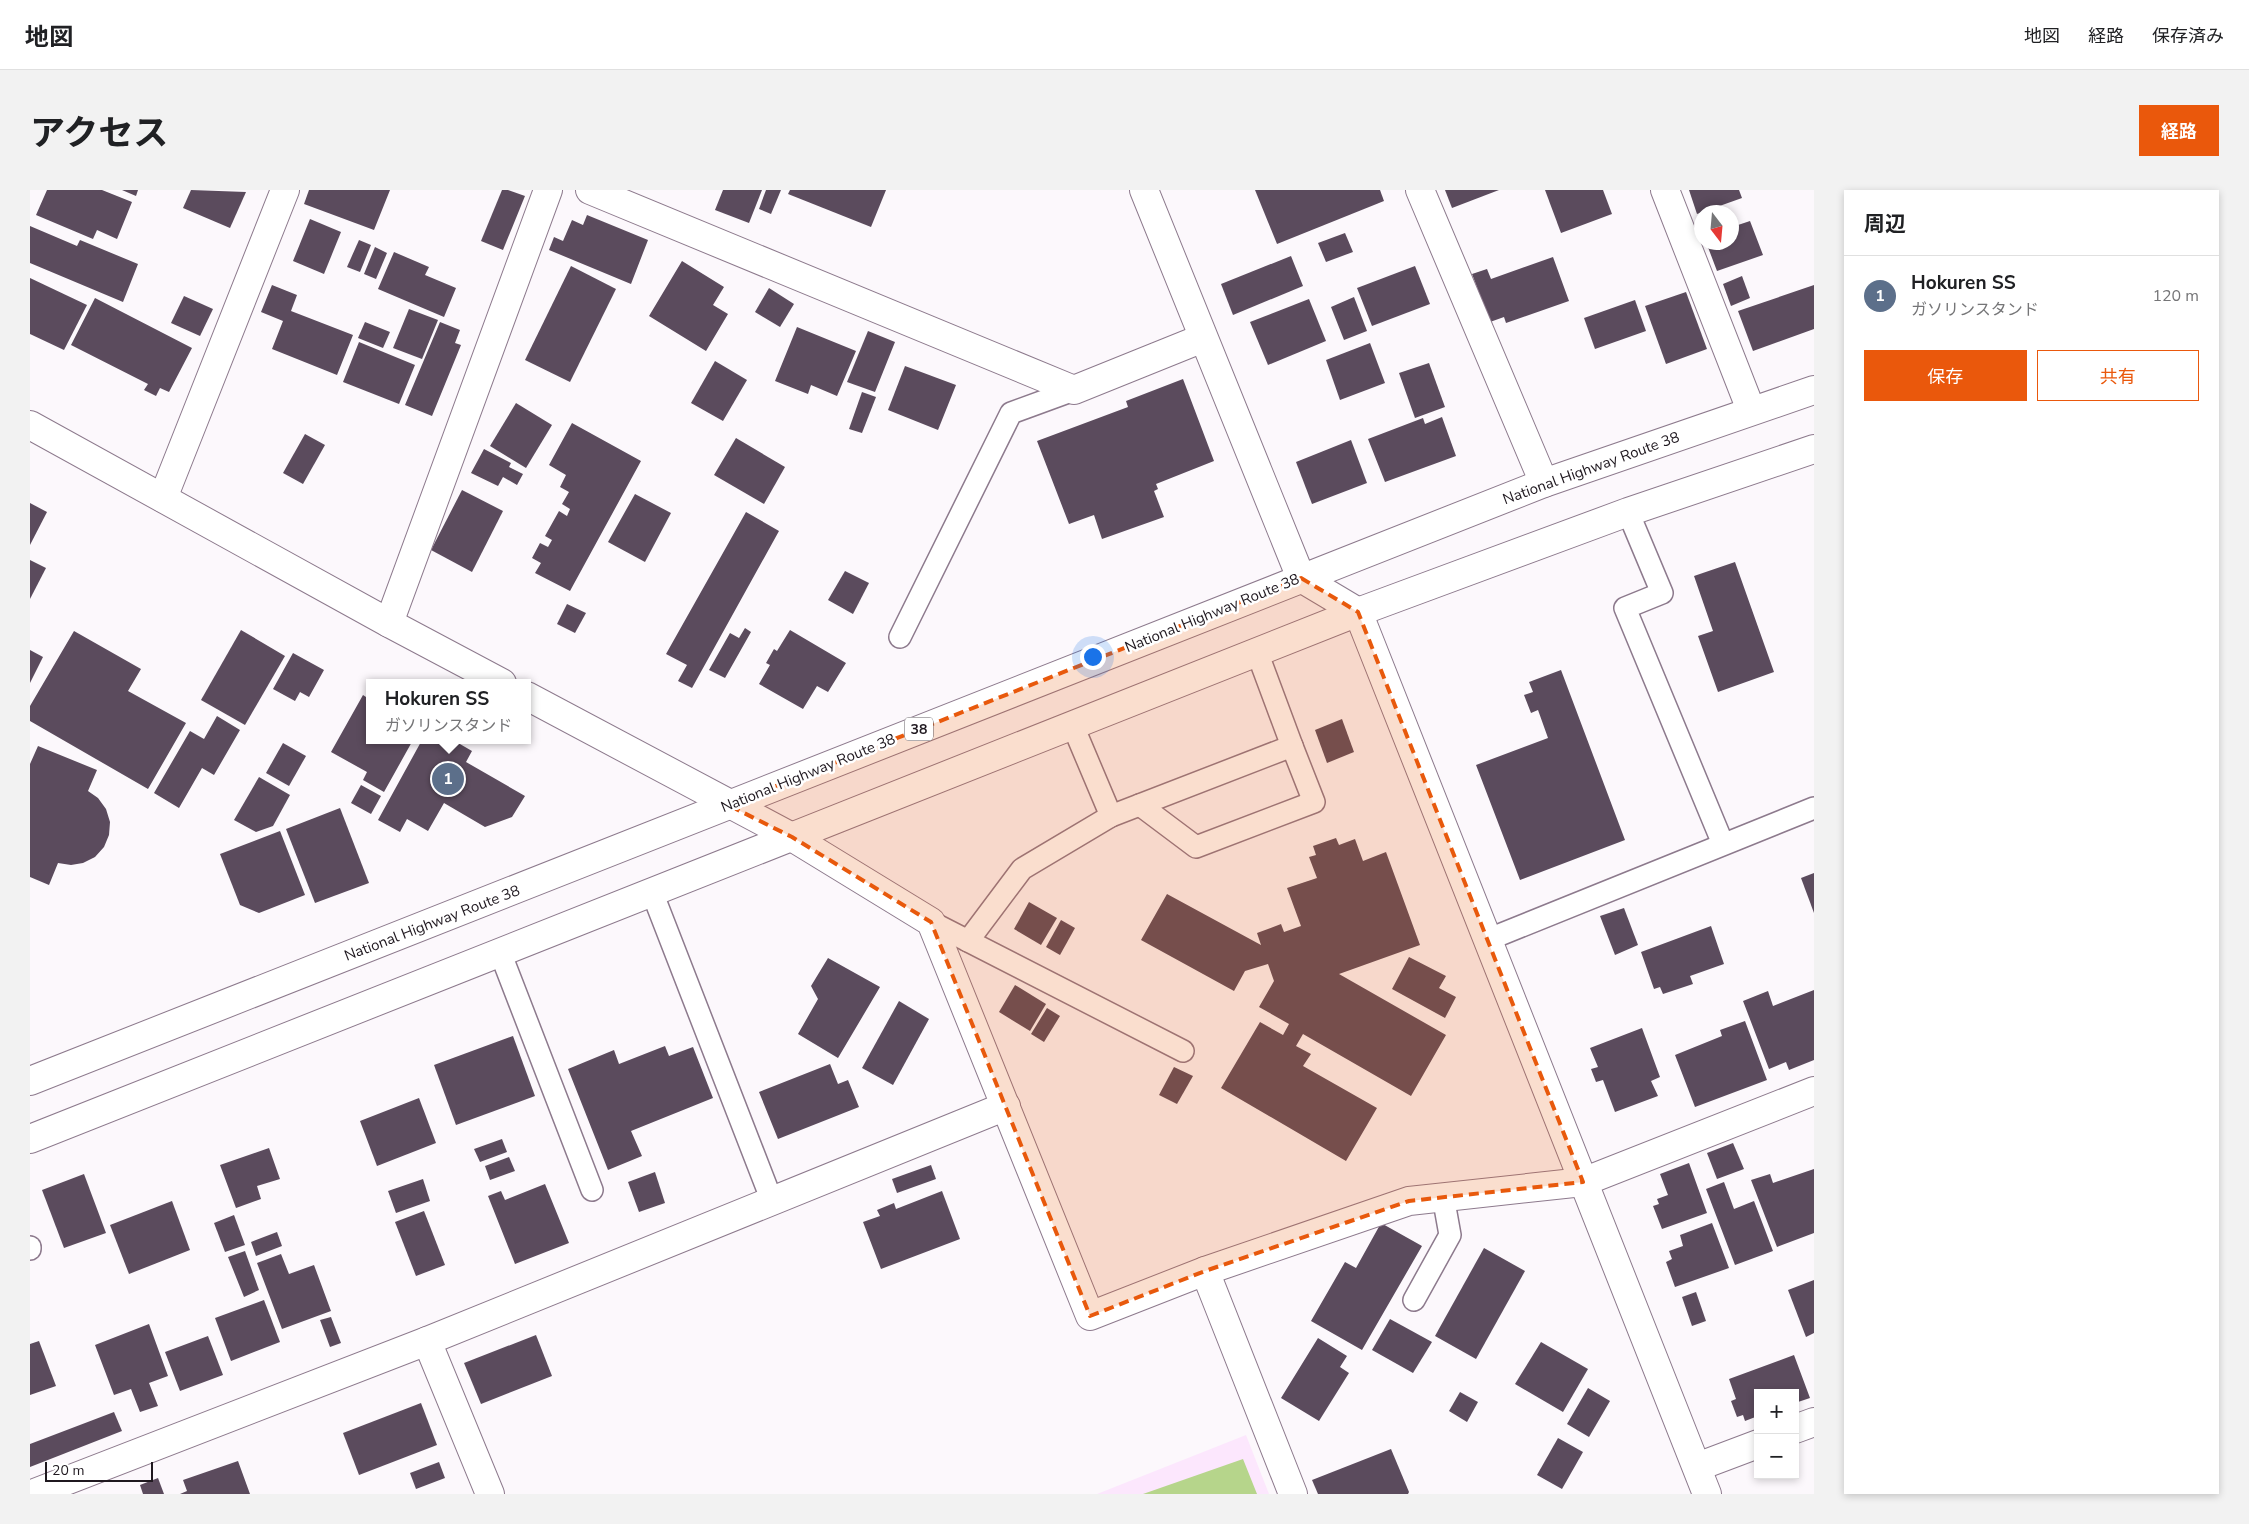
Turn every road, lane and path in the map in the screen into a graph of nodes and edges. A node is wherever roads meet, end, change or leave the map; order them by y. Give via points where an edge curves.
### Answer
1 (285, 190) edge
2 (548, 190) edge
3 (590, 190) edge
4 (1144, 190) edge
5 (1420, 190) edge
6 (1665, 190) edge
7 (1203, 338) junction
8 (1074, 390) junction
9 (1814, 390) edge
10 (1751, 410) junction
11 (30, 425) edge
12 (1814, 449) edge
13 (1544, 483) junction
14 (163, 498) junction
15 (1628, 512) junction
16 (1301, 578) junction
17 (1358, 612) junction
18 (389, 623) junction
19 (900, 637) dead end
20 (1257, 652) junction
21 (494, 679) edge
22 (531, 698) edge
23 (1072, 726) junction
24 (1292, 746) junction
25 (728, 804) junction
26 (1140, 805) junction
27 (1814, 808) edge
28 (1111, 816) junction
29 (792, 837) junction
30 (1723, 844) junction
31 (652, 892) junction
32 (931, 922) junction
33 (1487, 940) junction
34 (968, 941) junction
35 (500, 952) junction
36 (1183, 1050) dead end
37 (30, 1081) edge
38 (1814, 1091) edge
39 (1006, 1106) junction
40 (30, 1140) edge
41 (1584, 1182) junction
42 (592, 1190) dead end
43 (1443, 1196) junction
44 (772, 1201) junction
45 (1205, 1271) junction
46 (1414, 1300) dead end
47 (427, 1341) junction
48 (1814, 1422) edge
49 (1799, 1428) edge
50 (1754, 1446) edge
51 (1697, 1468) junction
52 (49, 1491) edge
53 (490, 1494) edge
54 (1293, 1494) edge
55 (1707, 1494) edge

1 - 14 main road
2 - 18 main road
3 - 8 main road
4 - 7 main road
5 - 13 main road
6 - 10 main road
7 - 8 main road
7 - 16 main road
8 - 19 lane via 1011,413
9 - 10 main road, National Highway Route 38 / 38
10 - 13 main road, National Highway Route 38 / 38
11 - 14 main road
12 - 15 main road
13 - 16 main road, National Highway Route 38 / 38
14 - 18 main road
15 - 17 main road
15 - 30 lane via 1662,593 1625,608
16 - 17 main road
16 - 25 main road, National Highway Route 38 / 38
17 - 20 main road
17 - 33 main road
18 - 21 main road
20 - 23 main road
20 - 24 lane
22 - 25 main road
23 - 28 lane
23 - 29 main road
24 - 26 lane
24 - 26 lane via 1314,802 1196,847
25 - 29 main road
25 - 37 main road, National Highway Route 38 / 38
26 - 28 lane
27 - 30 lane
28 - 34 lane via 1022,869
29 - 31 main road
29 - 32 main road
30 - 33 lane
31 - 35 main road
31 - 44 lane
32 - 34 lane
32 - 39 main road
33 - 41 main road
34 - 36 lane
35 - 40 main road
35 - 42 lane
38 - 41 main road
39 - 44 main road
39 - 45 main road via 1090,1316
41 - 43 main road
41 - 51 main road
43 - 45 main road via 1408,1201
43 - 46 lane via 1450,1235
44 - 47 main road
45 - 54 main road
47 - 52 main road
47 - 53 main road
48 - 49 main road
50 - 51 main road
51 - 55 main road

